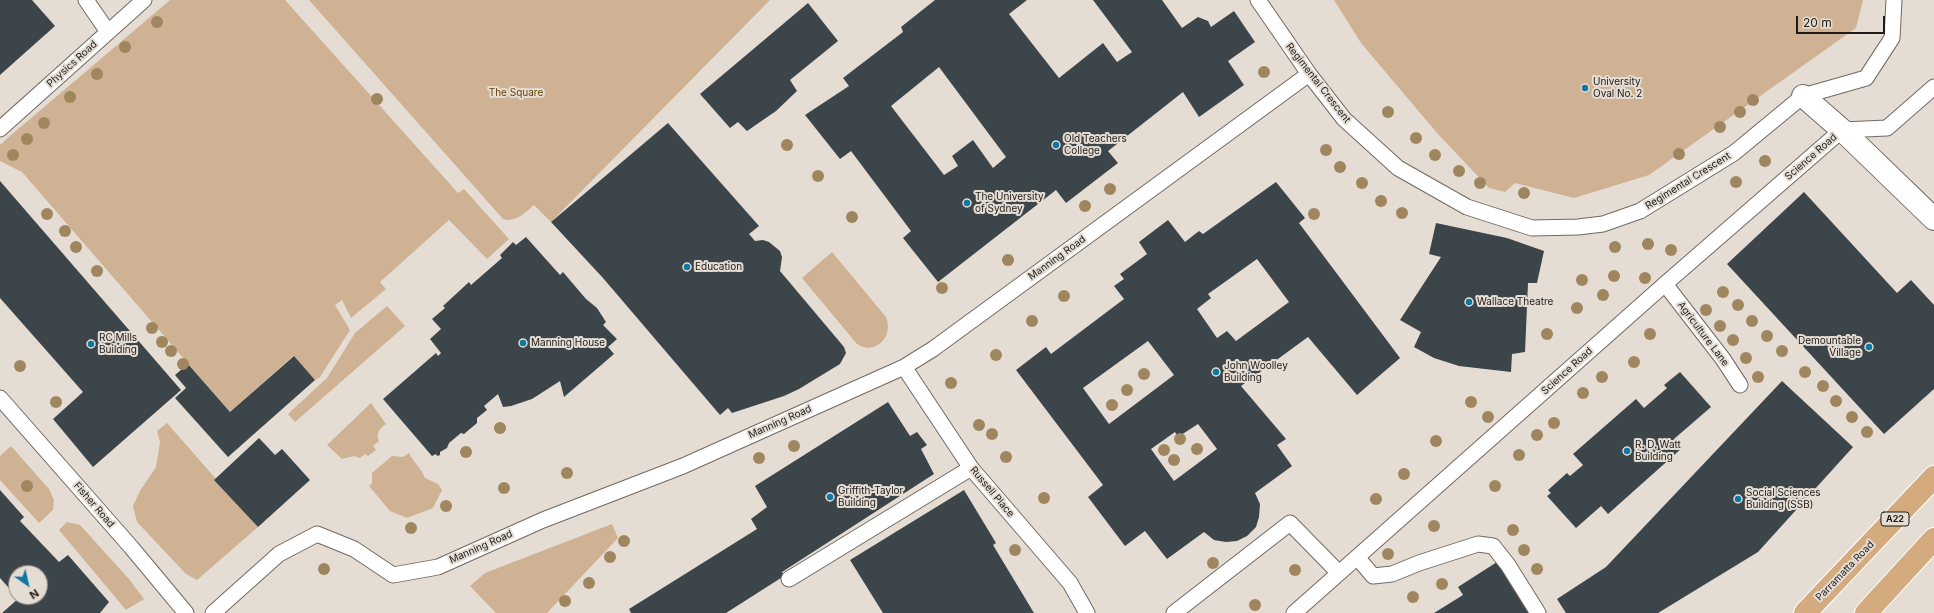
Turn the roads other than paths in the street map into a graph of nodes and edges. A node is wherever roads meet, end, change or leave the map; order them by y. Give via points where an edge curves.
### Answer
1 (86, 0) edge
2 (144, 0) edge
3 (1258, 0) edge
4 (1894, 0) edge
5 (108, 32) junction
6 (1309, 74) junction
7 (1934, 87) edge
8 (1803, 96) junction
9 (0, 129) edge
10 (1842, 130) junction
11 (1934, 219) edge
12 (1665, 284) junction
13 (904, 367) junction
14 (1740, 385) dead end
15 (0, 398) edge
16 (971, 468) junction
17 (1934, 477) edge
18 (1934, 540) edge
19 (1357, 557) junction
20 (1339, 573) junction
21 (789, 578) dead end
22 (186, 613) edge
23 (213, 613) edge
24 (1087, 613) edge
25 (1174, 613) edge
26 (1294, 613) edge
27 (1538, 613) edge
28 (1805, 613) edge
29 (1866, 613) edge

1 - 5 lane
2 - 5 lane, Physics Road
3 - 6 lane, Regimental Crescent
4 - 8 lane, Regimental Crescent via 1892,38 1866,78
5 - 9 lane, Physics Road
6 - 8 lane, Regimental Crescent via 1344,119 1398,168 1467,207 1532,228 1603,224 1640,211 1734,153
6 - 13 lane, Manning Road via 933,349
7 - 10 lane via 1887,128
8 - 10 street
10 - 11 street
10 - 12 lane, Science Road
12 - 14 lane, Agriculture Lane
12 - 19 lane, Science Road
13 - 16 lane, Russell Place
13 - 23 lane, Manning Road via 683,466 543,520 438,567 393,575 354,549 318,534 280,554
15 - 22 lane, Fisher Road via 131,546
16 - 21 lane
16 - 24 lane, Russell Place via 1070,583
17 - 28 highway, Parramatta Road / A22
18 - 29 highway
19 - 20 lane, Science Road
19 - 27 lane via 1373,576 1392,574 1478,544 1493,546
20 - 25 lane via 1290,523
20 - 26 lane, Science Road

